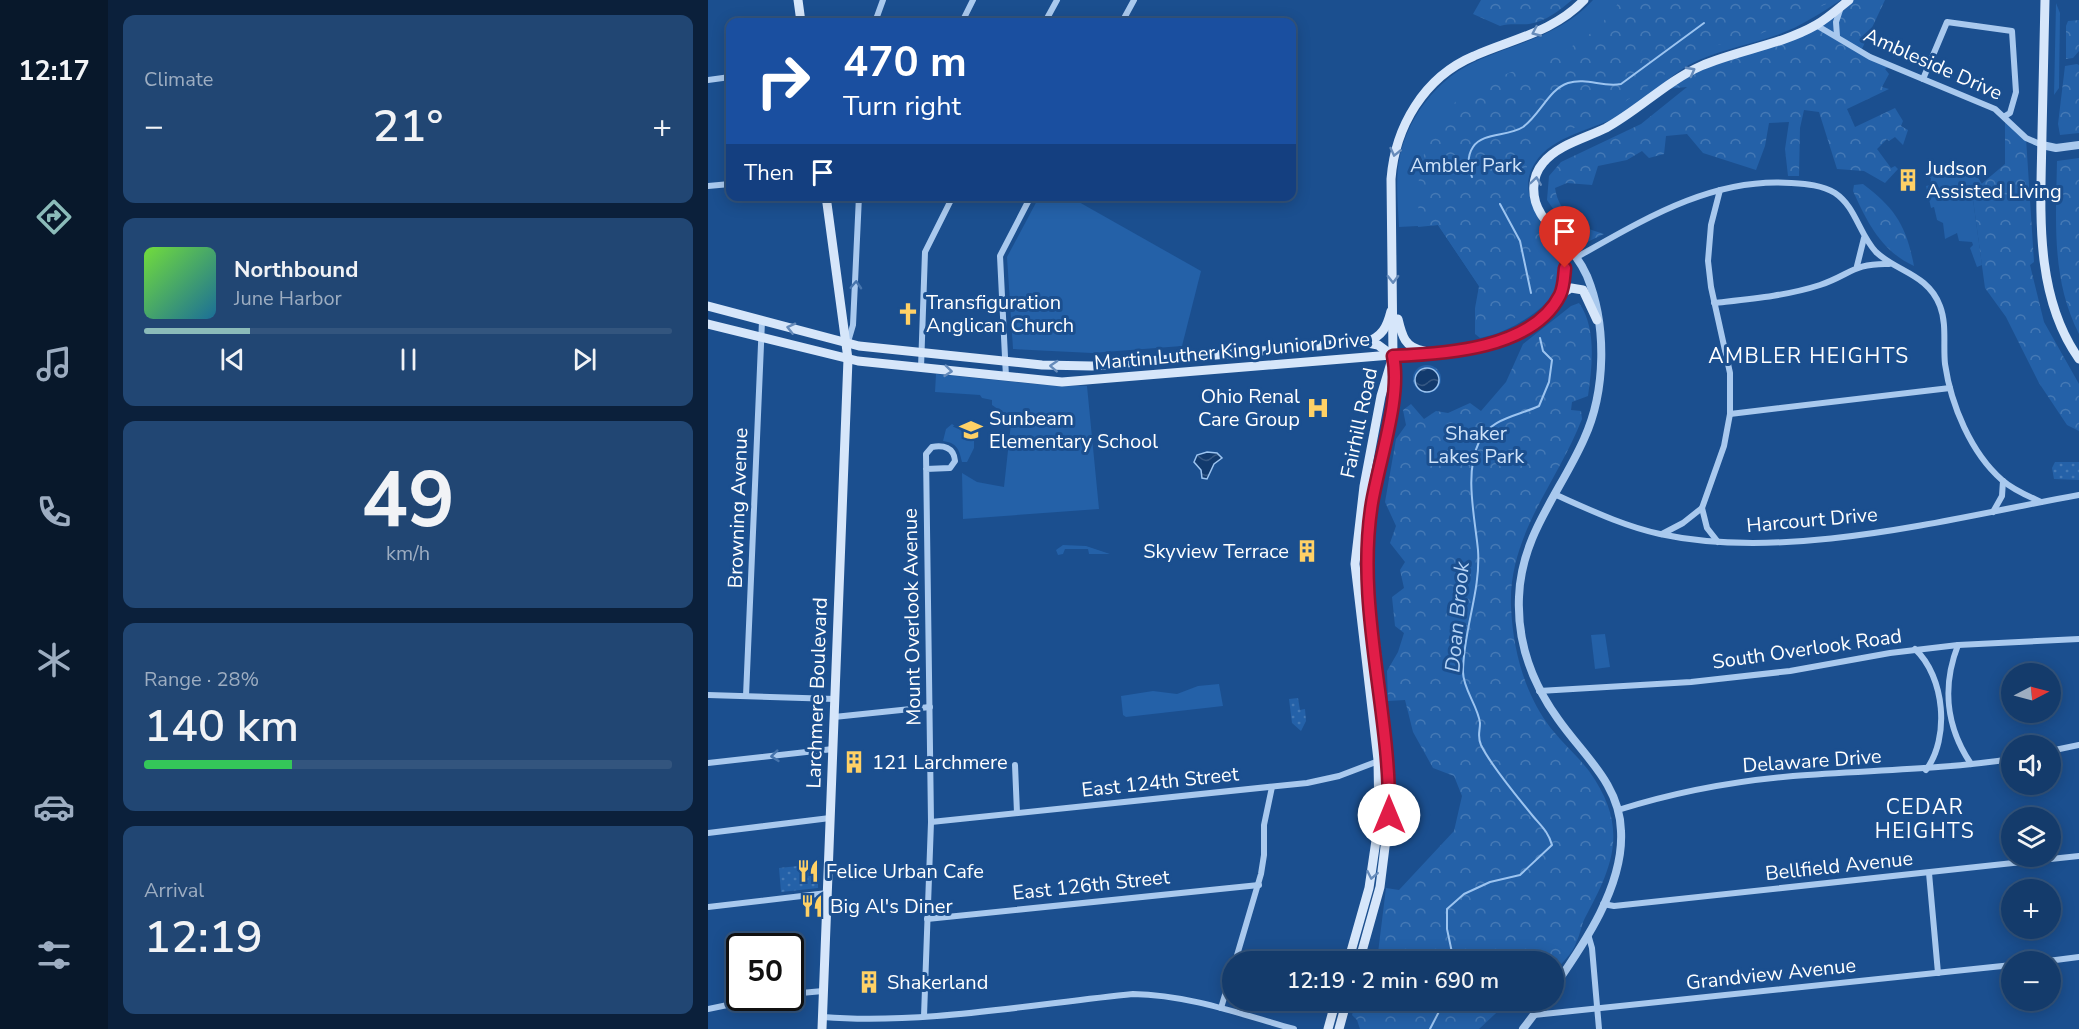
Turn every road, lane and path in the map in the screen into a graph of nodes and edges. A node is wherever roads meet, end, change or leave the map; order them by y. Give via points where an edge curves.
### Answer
1 (798, 0) edge
2 (883, 0) edge
3 (974, 0) edge
4 (1057, 0) edge
5 (1134, 0) edge
6 (1584, 0) edge
7 (2045, 0) edge
8 (1846, 3) edge
9 (800, 18) edge
10 (876, 18) edge
11 (964, 18) edge
12 (1047, 18) edge
13 (1124, 18) edge
14 (1816, 25) junction
15 (1837, 36) junction
16 (726, 78) edge
17 (708, 80) edge
18 (1923, 80) junction
19 (2005, 117) junction
20 (2042, 145) junction
21 (2079, 145) edge
22 (726, 184) edge
23 (708, 186) edge
24 (1720, 190) junction
25 (827, 201) edge
26 (859, 201) edge
27 (950, 201) edge
28 (1028, 201) edge
29 (1556, 232) junction
30 (1864, 237) junction
31 (1577, 257) junction
32 (1890, 264) junction
33 (1857, 266) junction
34 (1561, 294) junction
35 (1394, 300) junction
36 (1714, 303) junction
37 (708, 306) edge
38 (1597, 320) junction
39 (762, 321) junction
40 (708, 324) edge
41 (762, 338) junction
42 (1363, 342) junction
43 (847, 343) junction
44 (1284, 350) junction
45 (921, 352) junction
46 (1433, 353) junction
47 (1393, 356) junction
48 (848, 359) junction
49 (2079, 359) edge
50 (1005, 361) junction
51 (1134, 362) junction
52 (1285, 365) junction
53 (921, 368) junction
54 (1006, 377) junction
55 (1135, 378) junction
56 (1950, 388) junction
57 (1730, 414) junction
58 (926, 469) junction
59 (2003, 481) junction
60 (1365, 483) junction
61 (1376, 485) junction
62 (1554, 494) junction
63 (2079, 495) edge
64 (2042, 502) junction
65 (1361, 507) junction
66 (1372, 508) junction
67 (1702, 508) junction
68 (1993, 512) junction
69 (1661, 534) junction
70 (1719, 542) junction
71 (1368, 592) junction
72 (1357, 593) junction
73 (2079, 639) edge
74 (1959, 645) junction
75 (1915, 649) junction
76 (1539, 691) junction
77 (708, 695) edge
78 (746, 696) junction
79 (835, 699) junction
80 (930, 707) junction
81 (834, 717) junction
82 (2079, 745) edge
83 (833, 749) junction
84 (2061, 749) edge
85 (1389, 757) junction
86 (1378, 760) junction
87 (2001, 760) edge
88 (708, 763) edge
89 (1971, 764) junction
90 (1015, 765) dead end
91 (1926, 770) junction
92 (1272, 787) junction
93 (1618, 810) junction
94 (1017, 813) junction
95 (830, 818) junction
96 (931, 822) junction
97 (708, 833) edge
98 (1383, 833) junction
99 (2079, 856) edge
100 (1929, 873) junction
101 (1259, 885) junction
102 (827, 893) junction
103 (1603, 904) junction
104 (708, 907) edge
105 (927, 919) junction
106 (1587, 933) junction
107 (1238, 951) edge
108 (1351, 951) edge
109 (1362, 951) edge
110 (2079, 957) edge
111 (2061, 959) edge
112 (2001, 966) edge
113 (1564, 971) edge
114 (1938, 973) junction
115 (824, 991) junction
116 (804, 993) edge
117 (726, 1005) edge
118 (1222, 1005) edge
119 (1221, 1008) junction
120 (708, 1009) edge
121 (1597, 1010) junction
122 (1333, 1011) edge
123 (1344, 1011) edge
124 (1537, 1011) edge
125 (1534, 1015) junction
126 (924, 1016) junction
127 (823, 1017) junction
128 (822, 1029) edge
129 (1294, 1029) edge
130 (1328, 1029) edge
131 (1339, 1029) edge
132 (1523, 1029) edge
133 (1599, 1029) edge

1 - 9 main road
2 - 10 street
3 - 11 street
4 - 12 street
5 - 13 street
6 -> 35 main road via 1547,27 1456,65 1431,85 1410,112 1392,167
7 - 20 main road
8 - 14 main road
8 - 15 street, Ambleside Drive via 1836,22
14 - 15 street, Ambleside Drive
29 -> 14 main road via 1541,214 1534,186 1535,175 1550,156 1607,127 1702,65
15 - 18 street, Ambleside Drive via 1870,57
16 - 17 street
18 - 19 street, Ambleside Drive via 1995,108
18 - 19 street via 1947,22 2012,31 2016,92
19 - 20 street, Ambleside Drive via 2026,138
20 - 21 street
20 - 49 main road via 2042,233 2047,283 2059,322
22 - 23 street
24 - 30 street via 1771,182 1827,189 1846,203
24 - 31 street via 1660,211
24 - 36 street via 1711,225 1708,261
25 - 43 main road, Larchmere Boulevard
43 -> 26 street via 853,325
27 - 45 street via 925,252
28 - 50 street via 1000,256
29 - 31 street
29 - 34 main road via 1565,268
30 - 32 street
30 - 33 street
31 - 38 street via 1593,295
32 - 33 street
32 - 56 street via 1917,276 1939,302
33 - 36 street via 1821,284 1787,294
34 - 38 main road via 1571,288 1583,290
34 - 46 main road via 1541,318 1521,332 1476,348
35 - 42 main road via 1381,334
35 - 46 main road via 1405,341 1410,347
35 - 47 main road
36 - 57 street via 1729,367
37 - 39 main road, Martin Luther King Junior Drive
38 - 62 street via 1601,359 1597,401 1584,439
39 - 41 street, Browning Avenue
43 -> 39 main road, Martin Luther King Junior Drive
40 - 41 main road, Martin Luther King Junior Drive
41 - 48 main road, Martin Luther King Junior Drive
41 - 78 street, Browning Avenue
42 - 44 main road, Martin Luther King Junior Drive
42 - 47 main road, Martin Luther King Junior Drive via 1378,345
43 - 45 main road, Martin Luther King Junior Drive
43 - 48 main road, Larchmere Boulevard
44 - 51 main road, Martin Luther King Junior Drive
44 - 52 street
45 - 50 main road, Martin Luther King Junior Drive
45 - 53 street
46 - 47 main road
47 - 52 main road, Martin Luther King Junior Drive
47 - 60 main road, Fairhill Road
47 - 61 main road, Fairhill Road via 1395,385
48 - 53 main road, Martin Luther King Junior Drive
48 - 79 main road, Larchmere Boulevard
51 -> 50 main road, Martin Luther King Junior Drive via 1079,366
50 - 54 street
51 - 55 street
52 - 55 main road, Martin Luther King Junior Drive
53 -> 54 main road, Martin Luther King Junior Drive
54 - 55 main road, Martin Luther King Junior Drive via 1062,382
56 - 57 street
56 - 59 street via 1974,444
57 - 67 street via 1725,446
58 - 58 street, Mount Overlook Avenue via 950,468 955,461 953,452 944,446 929,449
58 - 80 street, Mount Overlook Avenue
59 - 64 street
59 - 68 street
60 - 61 main road
60 - 65 main road, Fairhill Road
61 - 66 main road, Fairhill Road
62 - 69 street, Harcourt Drive via 1611,519
62 - 76 street via 1525,556 1519,595 1522,644
63 - 64 street, Harcourt Drive
64 - 68 street, Harcourt Drive
65 - 66 main road
65 - 72 main road, Fairhill Road via 1355,564
66 - 71 main road, Fairhill Road via 1367,547
67 - 69 street
67 - 70 street via 1707,528
68 - 70 street, Harcourt Drive via 1790,542
69 - 70 street, Harcourt Drive
71 - 72 main road
71 - 85 main road, Fairhill Road
72 - 86 main road, Fairhill Road
73 - 74 street, South Overlook Road
74 - 75 street, South Overlook Road
74 - 89 street via 1949,675 1948,707 1958,744
75 - 76 street, South Overlook Road via 1802,669 1691,682
75 - 91 street via 1926,663 1939,700 1938,746
76 - 93 street via 1600,772
77 - 78 street
78 - 79 street
79 - 81 main road, Larchmere Boulevard
80 - 81 street
80 - 96 street, Mount Overlook Avenue
81 - 83 main road, Larchmere Boulevard
82 - 84 street
83 -> 88 street
83 - 95 main road, Larchmere Boulevard
85 - 86 street, East 124th Street
85 - 98 main road, Fairhill Road
86 - 92 street, East 124th Street via 1328,779
86 - 98 main road, Fairhill Road
87 - 89 street, Delaware Drive
89 - 91 street, Delaware Drive
90 - 94 street
91 - 93 street, Delaware Drive via 1760,780 1681,793
92 - 94 street, East 124th Street
92 - 101 street
93 - 103 street via 1620,854
94 - 96 street, East 124th Street
95 - 97 street
95 - 102 main road, Larchmere Boulevard
96 - 105 street, Mount Overlook Avenue
98 -> 108 main road, Fairhill Road
98 - 109 main road, Fairhill Road via 1380,887
99 - 100 street, Bellfield Avenue
100 - 103 street, Bellfield Avenue via 1614,906
100 - 114 street
101 - 105 street, East 126th Street
101 - 107 street
102 - 104 street
102 - 115 main road, Larchmere Boulevard
103 - 106 street
105 - 126 street, Mount Overlook Avenue
106 - 113 street
106 - 121 street via 1592,948
110 - 111 street
112 - 114 street, Grandview Avenue
114 - 121 street, Grandview Avenue
115 - 116 street
115 - 127 main road, Larchmere Boulevard
117 - 120 street
118 - 119 street
119 - 126 street via 1181,997 1133,994
119 - 129 street
121 - 125 street, Grandview Avenue
121 - 133 street
122 - 130 main road
123 - 131 main road
124 - 125 street
125 - 132 street
126 - 127 street via 872,1020
127 - 128 main road, Larchmere Boulevard

